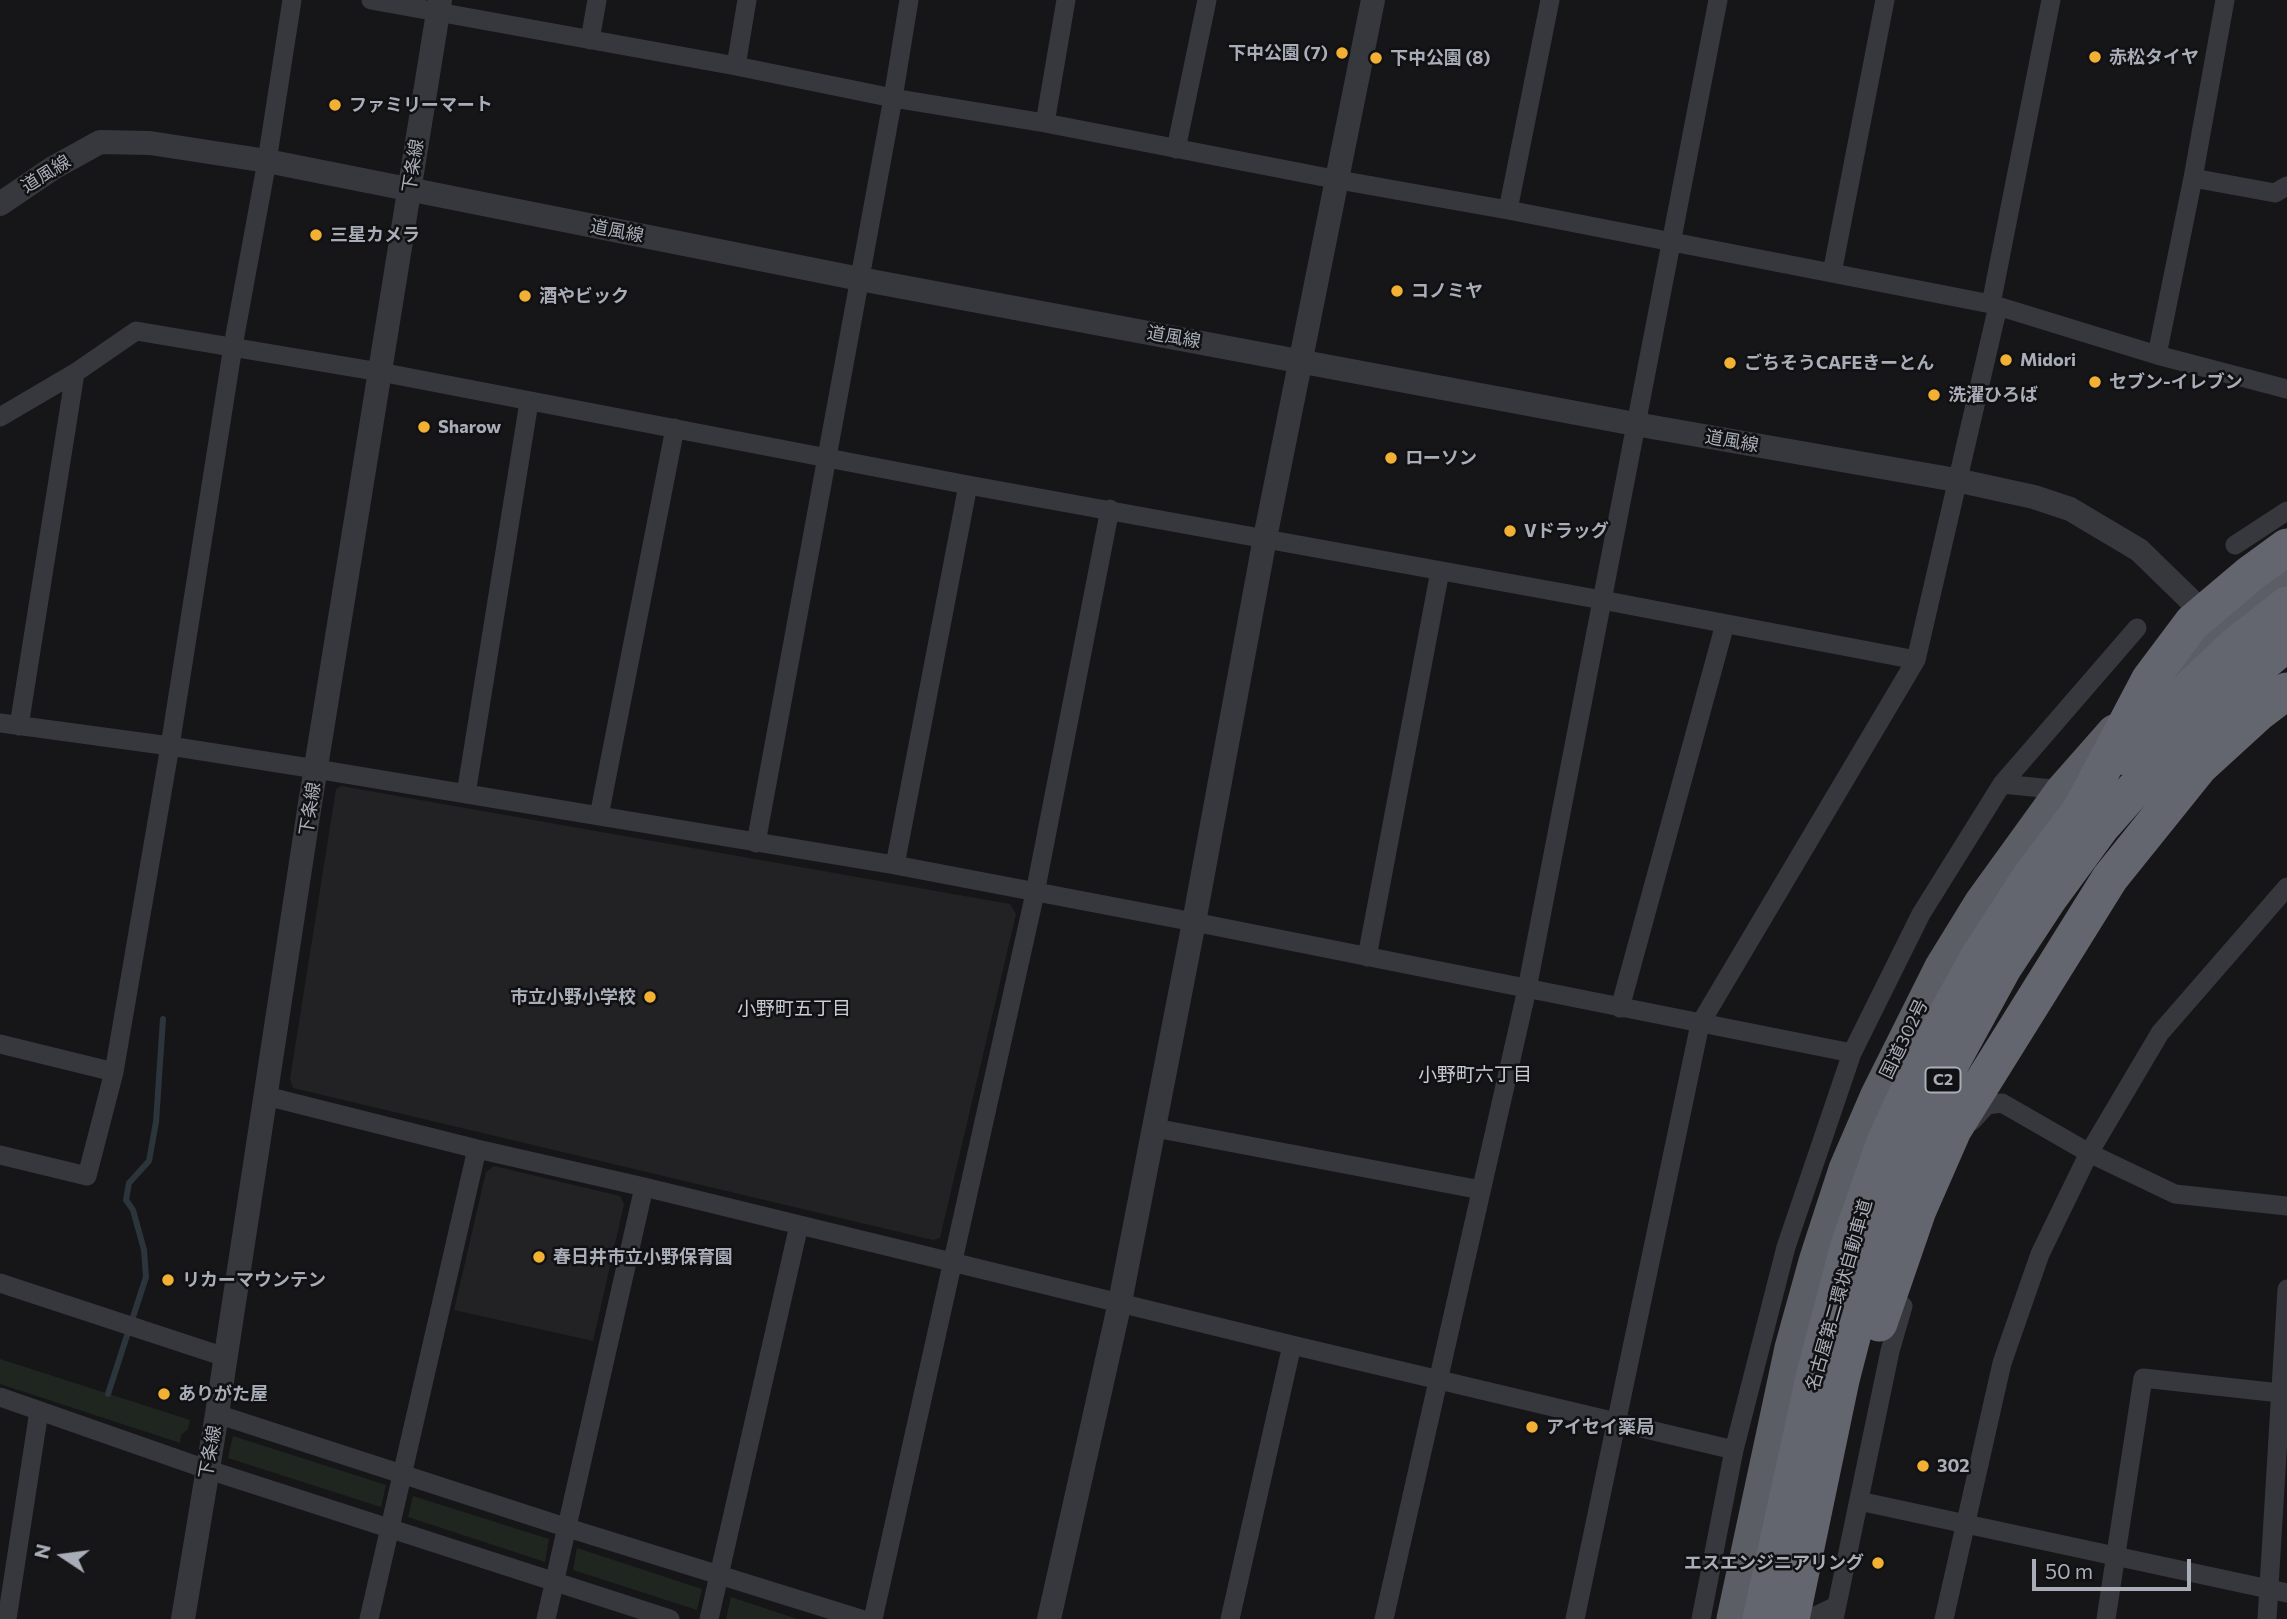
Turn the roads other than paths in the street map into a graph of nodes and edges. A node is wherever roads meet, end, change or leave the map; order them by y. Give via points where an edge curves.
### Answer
1 (292, 0) edge
2 (371, 0) edge
3 (597, 0) edge
4 (747, 0) edge
5 (909, 0) edge
6 (1066, 0) edge
7 (1207, 0) edge
8 (1373, 0) edge
9 (1550, 0) edge
10 (1718, 0) edge
11 (1885, 0) edge
12 (2051, 0) edge
13 (2225, 0) edge
14 (439, 6) edge
15 (590, 40) junction
16 (736, 66) junction
17 (893, 98) junction
18 (1045, 123) junction
19 (1176, 149) junction
20 (267, 161) junction
21 (2193, 178) junction
22 (1339, 180) junction
23 (2287, 186) edge
24 (409, 189) junction
25 (0, 204) edge
26 (1508, 210) junction
27 (1670, 243) junction
28 (1832, 273) junction
29 (860, 279) junction
30 (1994, 305) junction
31 (233, 346) junction
32 (2157, 355) junction
33 (1301, 361) junction
34 (380, 372) junction
35 (75, 373) junction
36 (2287, 389) edge
37 (529, 402) junction
38 (0, 417) edge
39 (1635, 424) junction
40 (675, 428) junction
41 (826, 456) junction
42 (1956, 480) junction
43 (968, 485) junction
44 (1110, 509) junction
45 (2287, 510) edge
46 (1265, 538) junction
47 (2235, 545) dead end
48 (2287, 547) edge
49 (1440, 571) junction
50 (2287, 575) edge
51 (1602, 600) junction
52 (2287, 605) edge
53 (1725, 624) junction
54 (2137, 628) dead end
55 (2220, 629) junction
56 (2287, 643) edge
57 (1916, 660) junction
58 (2287, 691) edge
59 (2287, 710) edge
60 (9, 725) edge
61 (170, 746) junction
62 (316, 769) junction
63 (2002, 784) junction
64 (466, 794) junction
65 (2072, 799) junction
66 (599, 816) junction
67 (756, 843) junction
68 (895, 865) junction
69 (2287, 887) edge
70 (1035, 893) junction
71 (1194, 922) junction
72 (1367, 957) junction
73 (1527, 989) junction
74 (1620, 1008) junction
75 (1700, 1024) junction
76 (0, 1044) edge
77 (1852, 1053) junction
78 (114, 1072) junction
79 (266, 1096) junction
80 (1155, 1128) junction
81 (477, 1149) junction
82 (2089, 1153) junction
83 (0, 1155) edge
84 (644, 1187) junction
85 (1481, 1190) junction
86 (2287, 1206) edge
87 (799, 1225) junction
88 (953, 1262) junction
89 (0, 1283) edge
90 (2287, 1289) edge
91 (1121, 1302) junction
92 (1292, 1345) junction
93 (225, 1356) junction
94 (1439, 1381) junction
95 (2280, 1393) junction
96 (0, 1398) edge
97 (38, 1411) junction
98 (217, 1414) junction
99 (1616, 1422) junction
100 (1734, 1450) junction
101 (206, 1469) junction
102 (403, 1473) junction
103 (1859, 1502) junction
104 (1964, 1524) junction
105 (568, 1528) junction
106 (390, 1529) junction
107 (2116, 1555) junction
108 (721, 1575) junction
109 (555, 1581) junction
110 (2278, 1591) edge
111 (1835, 1613) edge
112 (7, 1619) edge
113 (183, 1619) edge
114 (369, 1619) edge
115 (547, 1619) edge
116 (670, 1619) edge
117 (709, 1619) edge
118 (861, 1619) edge
119 (873, 1619) edge
120 (1049, 1619) edge
121 (1230, 1619) edge
122 (1384, 1619) edge
123 (1574, 1619) edge
124 (1701, 1619) edge
125 (1733, 1619) edge
126 (1761, 1619) edge
127 (1791, 1619) edge
128 (1797, 1619) edge
129 (1809, 1619) edge
130 (1944, 1619) edge
131 (2105, 1619) edge
132 (2267, 1619) edge

1 - 20 street
2 - 14 street
3 - 15 street
4 - 16 street
5 - 17 street
6 - 18 street
7 - 19 street
8 - 22 street
9 - 26 street
10 - 27 street
11 - 28 street
12 - 30 street
13 - 21 street
14 - 15 street
14 - 24 street, 下条線
15 - 16 street
16 - 17 street
17 - 18 street
17 - 29 street
18 - 19 street
19 - 22 street
20 - 24 street, 道風線
20 - 25 street, 道風線 via 150,143 100,142
20 - 31 street
21 - 23 street via 2275,193
21 - 32 street
22 - 26 street
22 - 33 street
24 - 29 street, 道風線
24 - 34 street, 下条線
26 - 27 street
27 - 28 street
27 - 39 street
28 - 30 street
29 - 33 street, 道風線
29 - 41 street
30 - 32 street
30 - 42 street
31 - 34 street
31 - 35 street via 136,331
31 - 61 street
32 - 36 street
33 - 39 street, 道風線
33 - 46 street
34 - 37 street
34 - 62 street, 下条線
35 - 38 street
35 - 60 street
37 - 40 street
37 - 64 street
39 - 42 street, 道風線
39 - 51 street
40 - 41 street
40 - 66 street
41 - 43 street
41 - 67 street
42 - 55 street, 道風線 via 2070,509 2139,550
42 - 57 street
43 - 44 street
43 - 68 street
44 - 46 street
44 - 70 street
45 - 47 street
46 - 49 street
46 - 71 street
48 - 65 highway, bridge via 2192,623
49 - 51 street
49 - 72 street
50 - 55 highway, 国道302号
51 - 53 street
51 - 73 street
52 - 65 highway, 名古屋第二環状自動車道 / C2, bridge via 2235,646
53 - 57 street
53 - 74 street
54 - 63 street
55 - 59 street, 道風線
55 - 65 highway, 国道302号 via 2141,703
56 - 127 highway, 名古屋第二環状自動車道 / C2, bridge via 2182,735 2101,827 2003,968 1951,1063 1874,1252 1841,1380
57 - 75 street
58 - 128 highway, bridge via 2200,766 2110,878 1953,1130 1918,1210 1880,1320
60 - 61 street
61 - 62 street
61 - 78 street
62 - 64 street
62 - 79 street, 下条線
63 - 65 street
63 - 77 street via 1921,914
64 - 66 street
65 - 125 highway, 国道302号 via 1981,902 1941,967 1845,1170 1791,1348
65 - 126 highway, 名古屋第二環状自動車道 / C2 via 1928,1049 1885,1142 1849,1245 1815,1374
66 - 67 street
67 - 68 street
68 - 70 street
69 - 82 street via 2160,1033
70 - 71 street
70 - 88 street
71 - 72 street
71 - 80 street
72 - 73 street
73 - 74 street
73 - 85 street
74 - 75 street
75 - 77 street
75 - 99 street
76 - 78 street
77 - 100 street via 1786,1247
78 - 83 street via 87,1176
79 - 81 street
79 - 93 street, 下条線
80 - 85 street
80 - 91 street
81 - 84 street
81 - 102 street
82 - 86 street via 2175,1194
82 - 103 street via 2002,1103 1987,1105 1973,1118 1918,1250 1890,1351
82 - 104 street via 2040,1254 2002,1363
84 - 87 street
84 - 105 street
85 - 94 street
87 - 88 street
87 - 108 street
88 - 91 street
88 - 119 street
89 - 93 street
90 - 95 street
91 - 92 street
91 - 120 street
92 - 94 street
92 - 121 street
93 - 98 street, 下条線
94 - 99 street
94 - 122 street
95 - 107 street via 2143,1378
95 - 110 street
96 - 97 street
97 - 101 street
97 - 112 street
98 - 101 street, 下条線
98 - 102 street
99 - 100 street
99 - 123 street
100 - 124 street
101 - 106 street
101 - 113 street, 下条線
102 - 105 street
102 - 106 street
103 - 104 street
103 - 111 street
104 - 107 street
104 - 130 street
105 - 108 street
105 - 109 street
106 - 109 street
106 - 114 street
107 - 110 street
107 - 131 street
108 - 117 street
108 - 118 street
109 - 115 street
109 - 116 street
110 - 132 street
111 - 129 street

